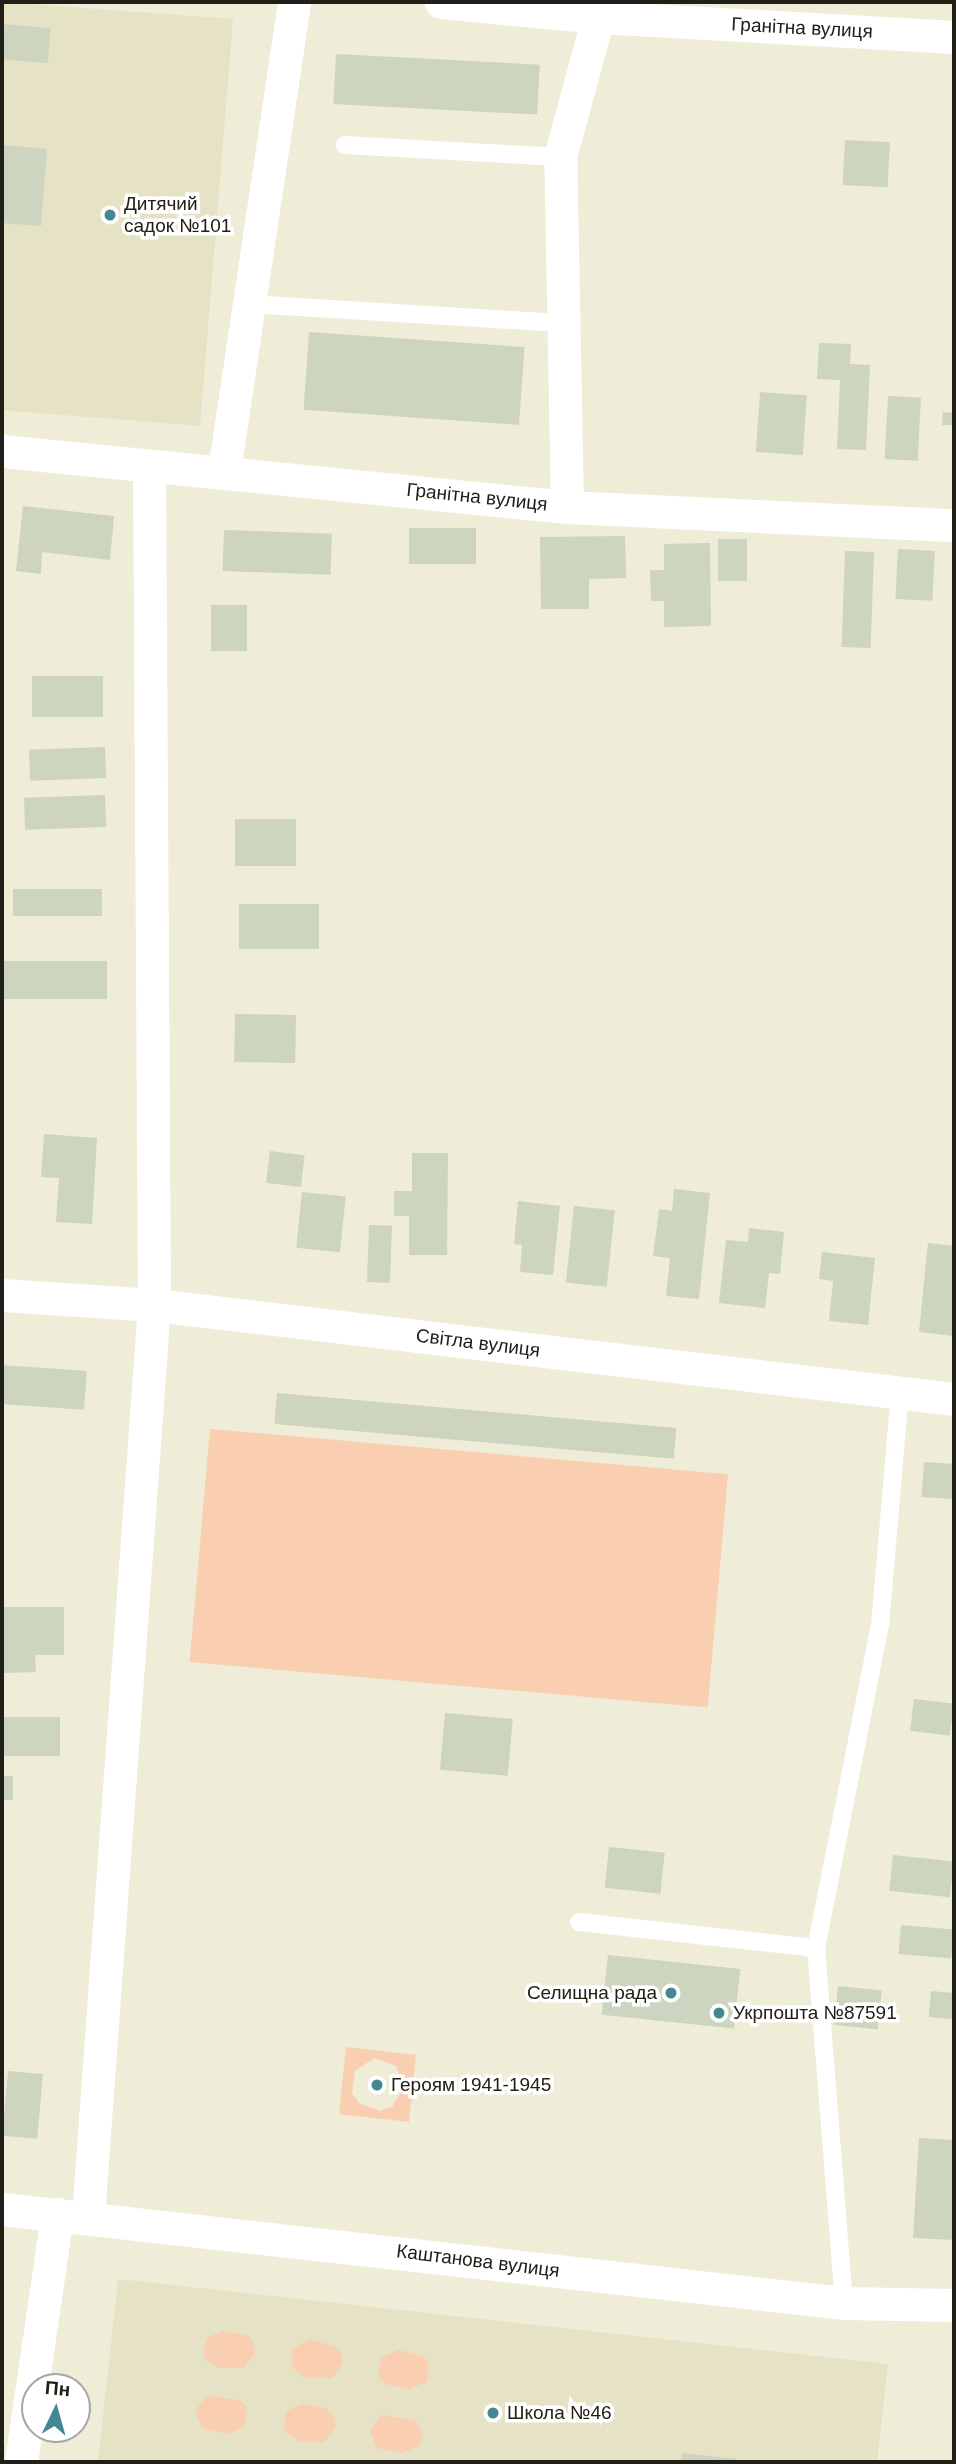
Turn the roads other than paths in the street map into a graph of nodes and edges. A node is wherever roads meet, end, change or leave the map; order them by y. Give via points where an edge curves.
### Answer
1 (294, 2) edge
2 (441, 2) edge
3 (598, 17) junction
4 (954, 37) edge
5 (345, 145) dead end
6 (560, 157) junction
7 (248, 304) junction
8 (563, 323) junction
9 (2, 451) edge
10 (149, 466) junction
11 (223, 471) junction
12 (567, 507) junction
13 (954, 525) edge
14 (2, 1295) edge
15 (154, 1305) junction
16 (900, 1392) junction
17 (954, 1399) edge
18 (579, 1922) dead end
19 (816, 1948) junction
20 (2, 2209) edge
21 (73, 2216) junction
22 (844, 2303) junction
23 (954, 2305) edge
24 (21, 2462) edge

1 - 7 street
2 - 3 street, Гранітна вулиця
3 - 4 street, Гранітна вулиця
3 - 6 street
5 - 6 lane
6 - 8 street
7 - 8 lane
7 - 11 street
8 - 12 street
9 - 10 street, Гранітна вулиця
10 - 11 street, Гранітна вулиця
10 - 15 street
11 - 12 street, Гранітна вулиця
12 - 13 street, Гранітна вулиця
14 - 15 street, Світла вулиця
15 - 16 street, Світла вулиця
15 - 21 street
16 - 17 street, Світла вулиця
16 - 19 lane via 880,1626
18 - 19 lane
19 - 22 lane
20 - 21 street, Каштанова вулиця
21 - 22 street, Каштанова вулиця
21 - 24 street
22 - 23 street, Каштанова вулиця

